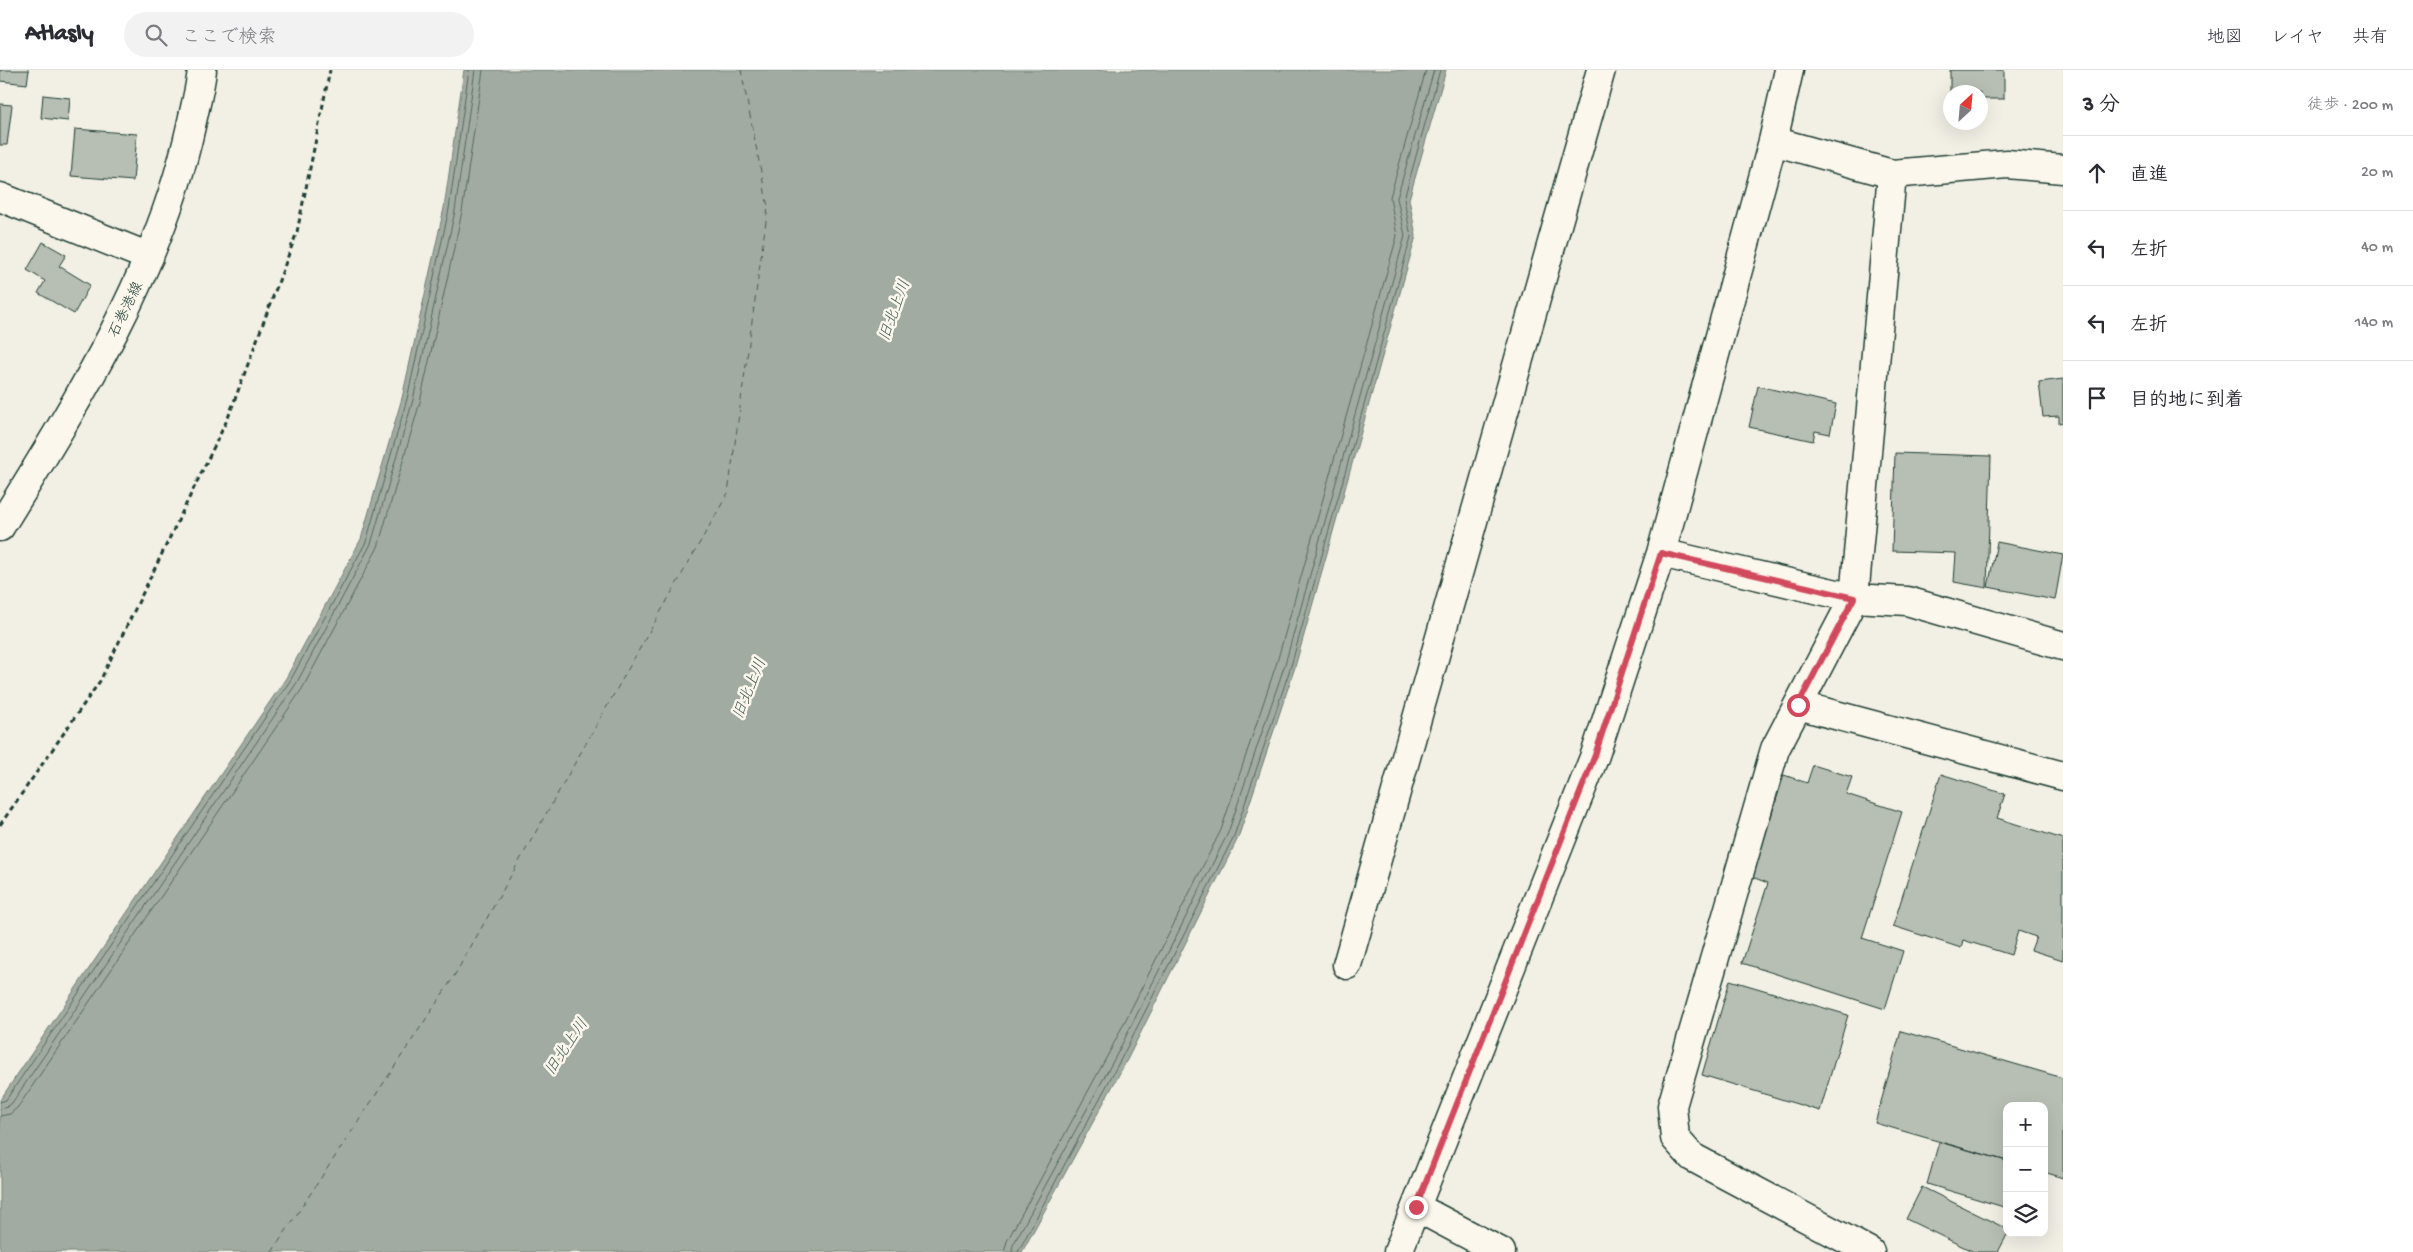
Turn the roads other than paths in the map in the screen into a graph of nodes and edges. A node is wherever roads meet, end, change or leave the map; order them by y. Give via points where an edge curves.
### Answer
1 (202, 70) edge
2 (1601, 70) edge
3 (1788, 70) edge
4 (1773, 142) junction
5 (2063, 169) edge
6 (1892, 174) junction
7 (0, 197) edge
8 (150, 257) junction
9 (0, 527) edge
10 (1661, 553) junction
11 (1854, 598) junction
12 (2063, 646) edge
13 (1798, 705) junction
14 (2063, 776) edge
15 (1347, 965) dead end
16 (1416, 1207) junction
17 (1398, 1252) edge
18 (1501, 1252) edge
19 (1870, 1252) edge

1 - 8 street, 石巻港線 via 182,164
2 - 15 street
3 - 4 street
4 - 6 street
4 - 10 street
5 - 6 street via 2007,164
6 - 11 street
7 - 8 street
8 - 9 street, 石巻港線 via 105,351
10 - 11 street
10 - 16 street via 1595,755
11 - 12 street via 1907,601
11 - 13 street
13 - 14 street
13 - 19 street via 1775,750 1672,1106 1675,1138 1692,1157
16 - 17 street
16 - 18 street

